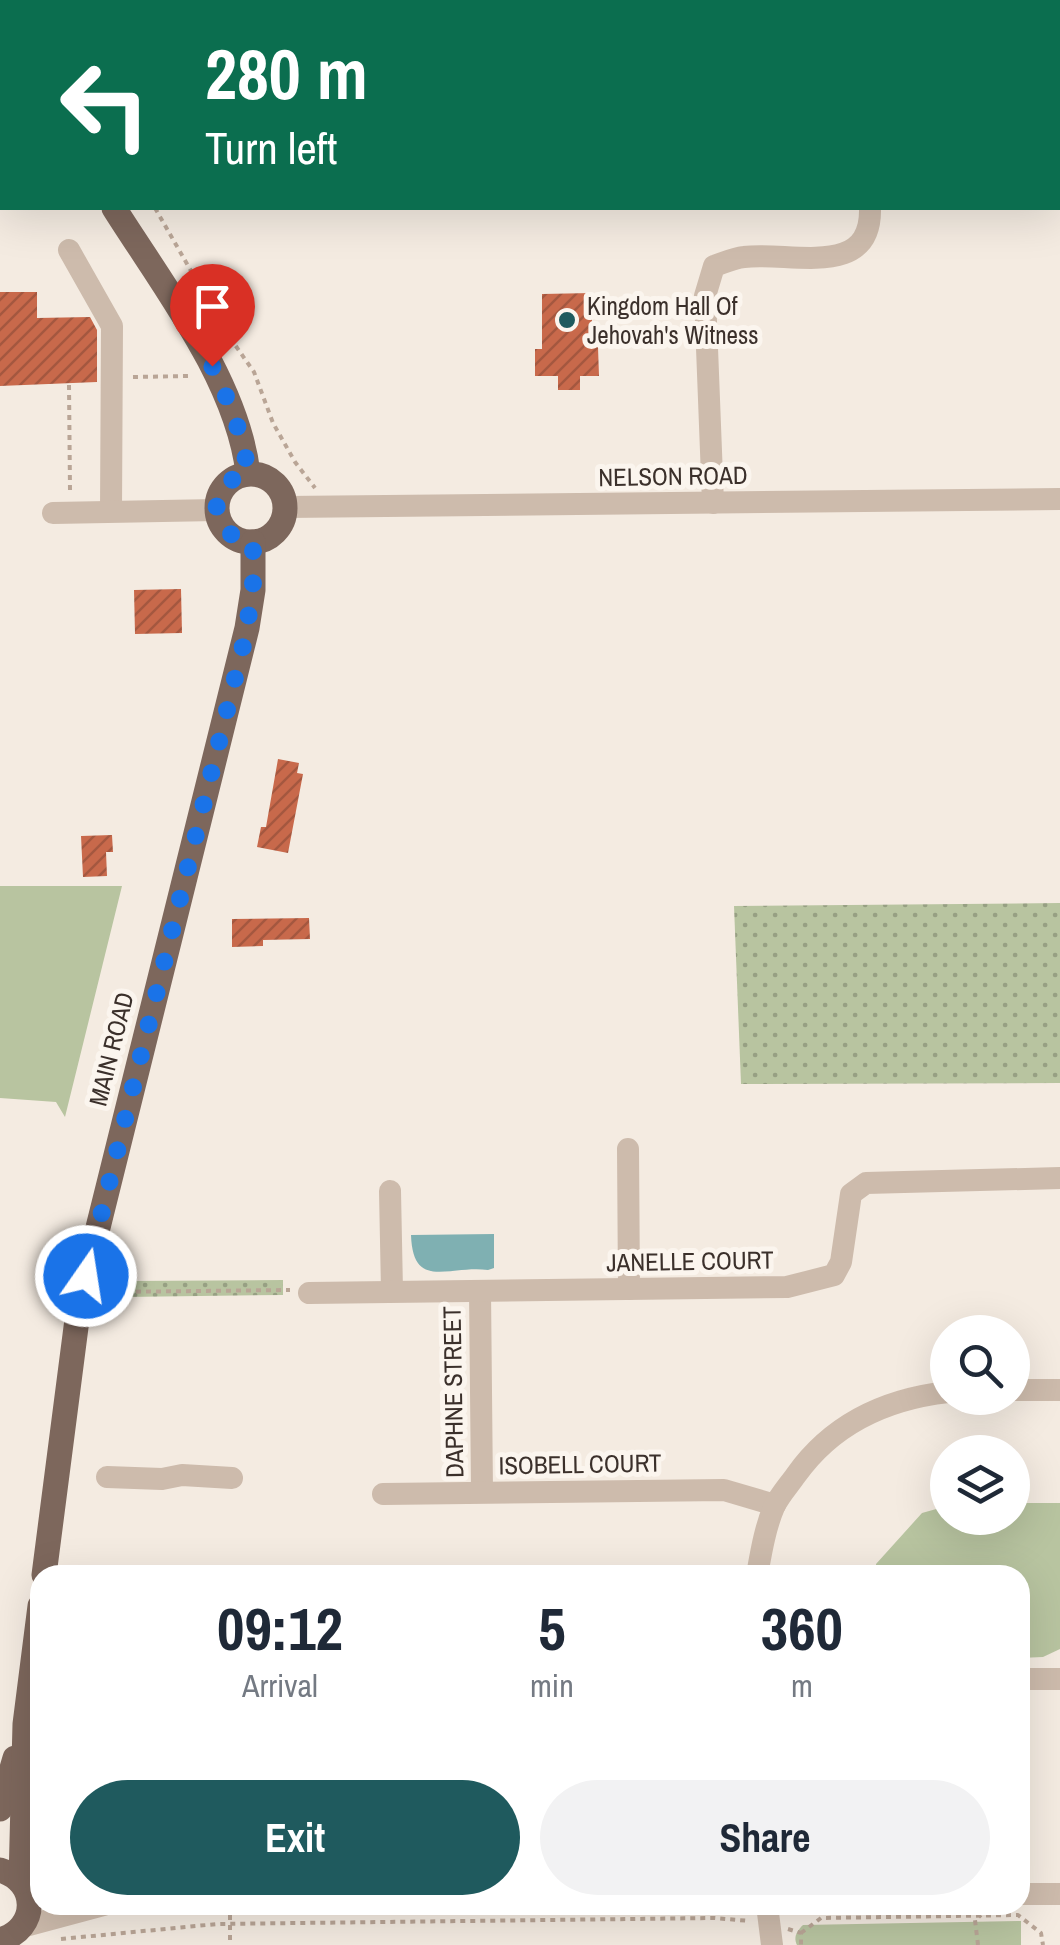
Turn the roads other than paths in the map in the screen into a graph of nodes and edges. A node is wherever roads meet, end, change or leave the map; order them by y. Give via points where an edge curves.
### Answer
1 (115, 210) edge
2 (870, 210) edge
3 (69, 250) dead end
4 (248, 473) junction
5 (1060, 499) edge
6 (713, 503) junction
7 (286, 507) junction
8 (216, 510) junction
9 (111, 512) junction
10 (53, 513) dead end
11 (253, 542) junction
12 (628, 1149) dead end
13 (1060, 1178) edge
14 (390, 1191) dead end
15 (629, 1289) junction
16 (480, 1291) junction
17 (310, 1292) road end
18 (392, 1292) junction
19 (1030, 1390) edge
20 (1060, 1390) edge
21 (930, 1394) edge
22 (107, 1478) dead end
23 (232, 1478) dead end
24 (482, 1492) junction
25 (384, 1494) dead end
26 (774, 1505) junction
27 (45, 1565) edge
28 (759, 1565) edge
29 (1030, 1679) edge
30 (1060, 1679) edge
31 (30, 1685) edge
32 (25, 1724) junction
33 (0, 1809) edge
34 (22, 1882) edge
35 (1030, 1894) edge
36 (1060, 1894) edge
37 (75, 1915) edge
38 (14, 1936) edge

1 - 4 main road via 212,366 235,414
2 - 6 street via 860,244 842,256 742,257 714,266 705,296
3 - 9 street via 112,326
4 - 7 main road via 270,478
4 - 8 main road via 222,489
5 - 6 street, NELSON ROAD
6 - 7 street, NELSON ROAD
7 - 11 main road via 280,527
8 - 9 street
8 - 11 main road via 232,536
9 - 10 street
11 - 27 main road, MAIN ROAD via 247,628 80,1304
12 - 15 street
13 - 15 street, JANELLE COURT via 866,1183 851,1194 834,1276 787,1287
14 - 18 street
15 - 16 street, JANELLE COURT
16 - 18 street, JANELLE COURT
16 - 24 street, DAPHNE STREET
17 - 18 street, JANELLE COURT
19 - 20 street
21 - 26 street via 869,1411 835,1433
22 - 23 street
24 - 25 street, ISOBELL COURT
24 - 26 street, ISOBELL COURT via 724,1490
26 - 28 street
29 - 30 street
31 - 32 main road
32 - 33 main road
32 - 34 main road
34 - 38 main road via 30,1907
35 - 36 street
37 - 38 street

